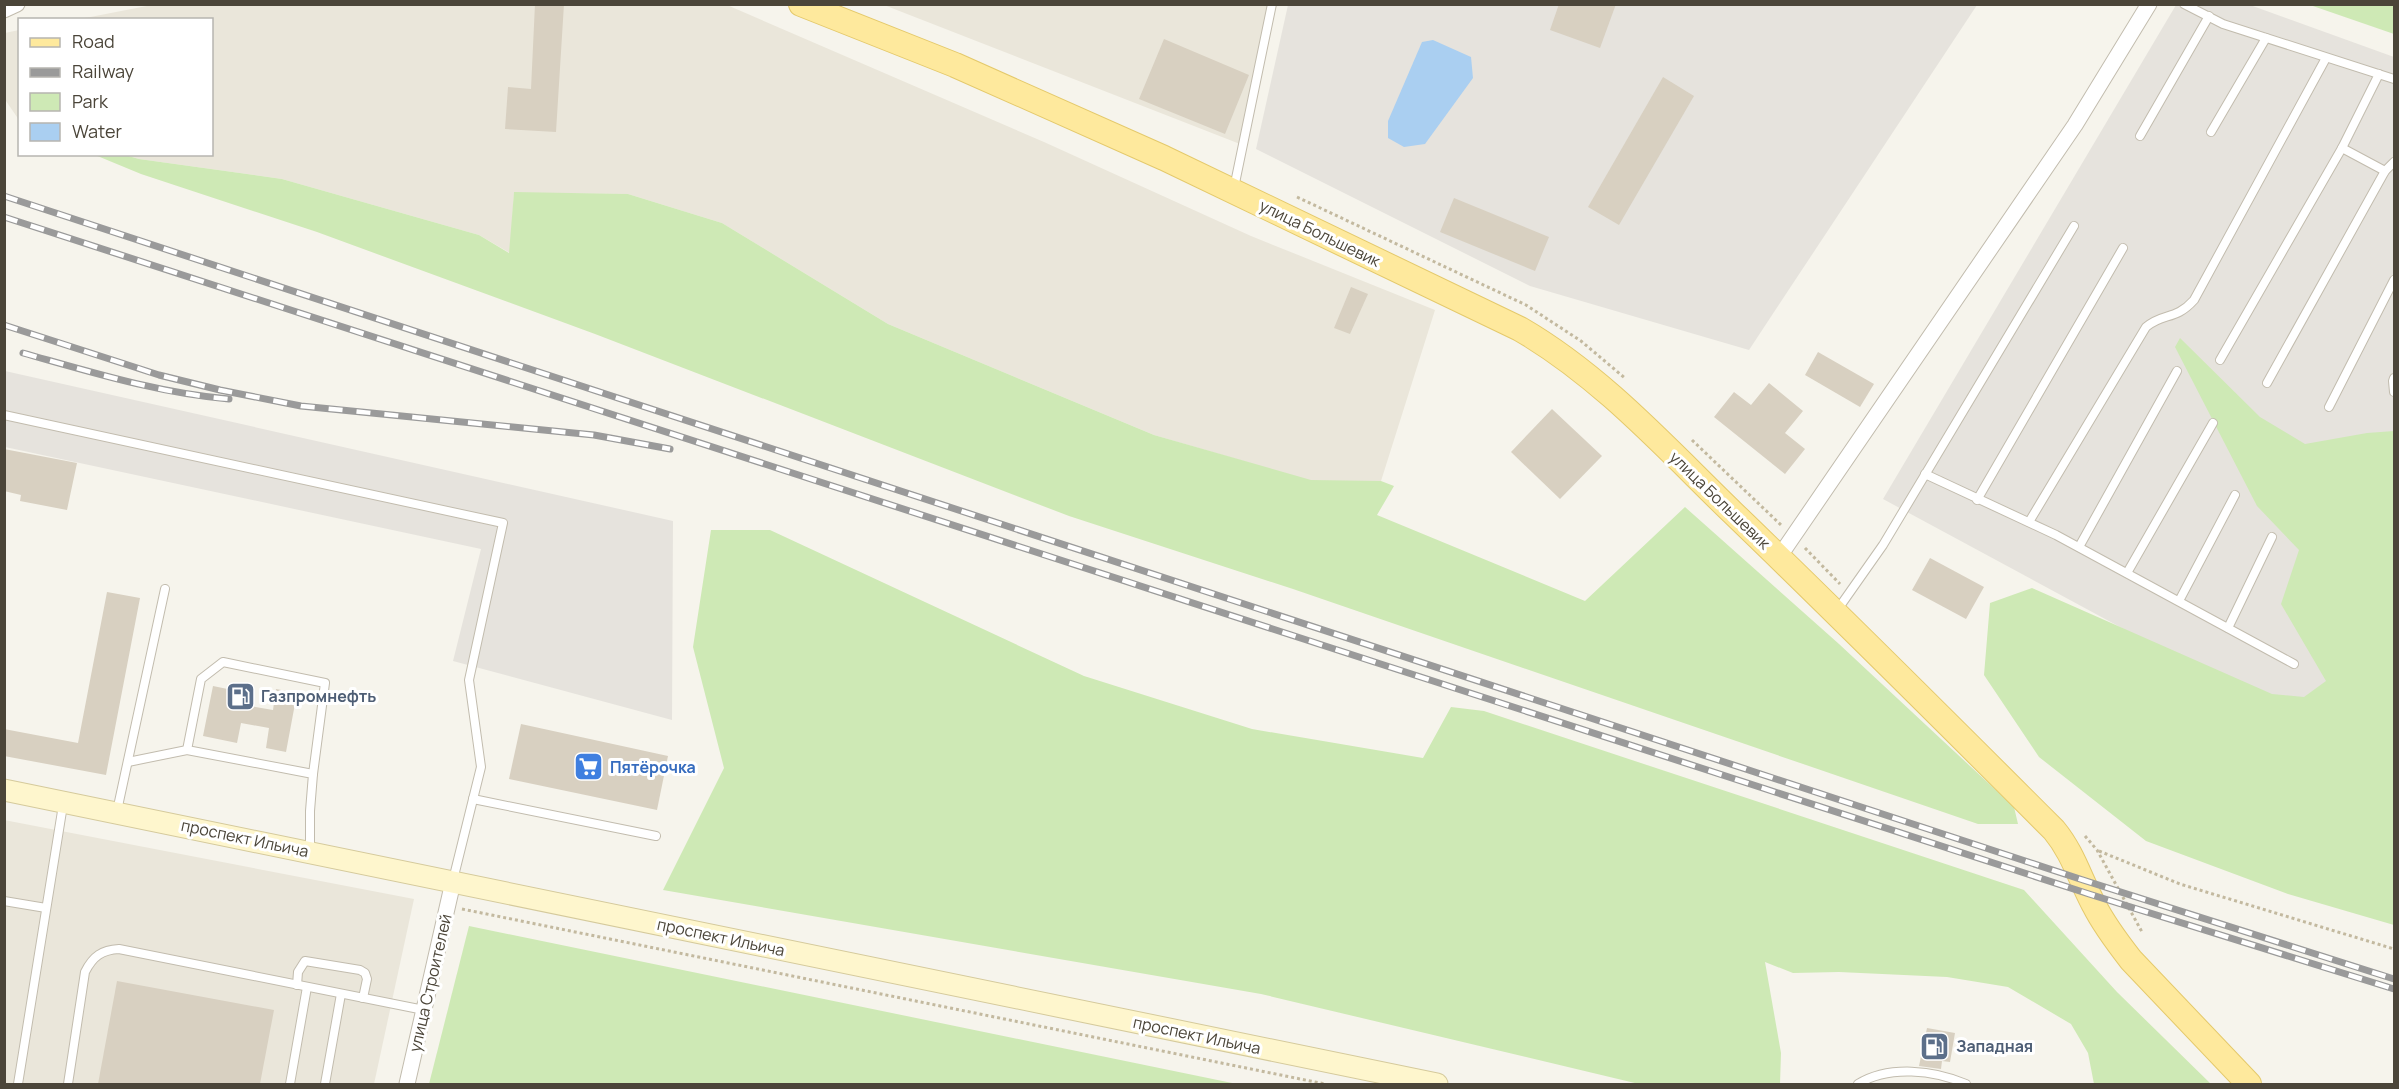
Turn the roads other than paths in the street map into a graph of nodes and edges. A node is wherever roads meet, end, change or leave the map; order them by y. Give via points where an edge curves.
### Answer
1 (16, 4) edge
2 (801, 4) edge
3 (1272, 4) edge
4 (2150, 4) edge
5 (2184, 4) edge
6 (4, 10) edge
7 (2209, 16) junction
8 (2266, 38) junction
9 (2326, 58) junction
10 (2379, 74) junction
11 (2394, 79) edge
12 (2211, 132) dead end
13 (2140, 136) dead end
14 (2342, 148) junction
15 (2394, 162) edge
16 (2385, 171) junction
17 (1234, 191) junction
18 (2074, 226) dead end
19 (2123, 248) dead end
20 (2394, 280) edge
21 (2220, 360) dead end
22 (2177, 371) dead end
23 (2394, 378) edge
24 (2267, 383) dead end
25 (2394, 392) edge
26 (2329, 407) dead end
27 (4, 415) edge
28 (2213, 423) dead end
29 (1925, 474) junction
30 (2235, 495) dead end
31 (1977, 500) junction
32 (2029, 522) junction
33 (2272, 537) dead end
34 (2079, 547) junction
35 (1779, 557) junction
36 (2127, 573) junction
37 (165, 589) dead end
38 (2179, 601) junction
39 (1842, 603) junction
40 (2228, 628) junction
41 (2294, 664) dead end
42 (187, 750) junction
43 (128, 762) junction
44 (313, 774) junction
45 (4, 790) edge
46 (473, 799) junction
47 (64, 802) junction
48 (117, 812) junction
49 (656, 836) dead end
50 (310, 851) junction
51 (453, 882) junction
52 (4, 901) edge
53 (46, 908) junction
54 (297, 984) junction
55 (307, 987) junction
56 (341, 994) junction
57 (363, 998) junction
58 (424, 1010) junction
59 (18, 1084) edge
60 (68, 1084) edge
61 (290, 1084) edge
62 (325, 1084) edge
63 (407, 1084) edge
64 (1437, 1084) edge
65 (1858, 1084) edge
66 (1966, 1084) edge
67 (2249, 1084) edge

1 - 6 street
2 - 17 main road, улица Большевик via 955,65
3 - 17 lane
4 - 35 street via 2075,125
5 - 7 lane
7 - 8 lane
7 - 13 lane
8 - 9 lane
8 - 12 lane
9 - 10 lane
9 - 32 lane via 2194,300 2177,315 2146,327
10 - 11 lane
10 - 14 lane
14 - 16 lane
14 - 21 lane
15 - 16 lane
16 - 24 lane
17 - 35 main road, улица Большевик via 1520,329 1551,348 1599,383
18 - 29 lane
19 - 31 lane
20 - 26 lane
22 - 34 lane
23 - 25 lane
27 - 46 lane via 502,523 469,680 481,767
28 - 36 lane
29 - 31 lane
29 - 39 lane via 1883,545
30 - 38 lane
31 - 32 lane
32 - 34 lane
33 - 40 lane
34 - 36 lane
35 - 39 main road, улица Большевик
36 - 38 lane
37 - 43 lane
38 - 40 lane
39 - 67 main road, улица Большевик via 2065,843 2115,940
40 - 41 lane
42 - 43 lane
42 - 44 lane
42 - 44 lane via 201,679 223,662 325,683
43 - 48 lane
44 - 50 lane
45 - 47 street, проспект Ильича
46 - 49 lane
46 - 51 lane
47 - 48 street, проспект Ильича
47 - 53 lane
48 - 50 street, проспект Ильича
50 - 51 street, проспект Ильича
51 - 58 street, улица Строителей
51 - 64 street, проспект Ильича
52 - 53 lane
53 - 59 lane
54 - 55 lane
54 - 57 lane via 305,961 360,970 367,978
54 - 60 lane via 119,949 105,950 91,960 85,972
55 - 56 lane
55 - 61 lane
56 - 57 lane
56 - 62 lane
57 - 58 lane
58 - 63 street, улица Строителей
65 - 66 lane via 1882,1074 1904,1072

